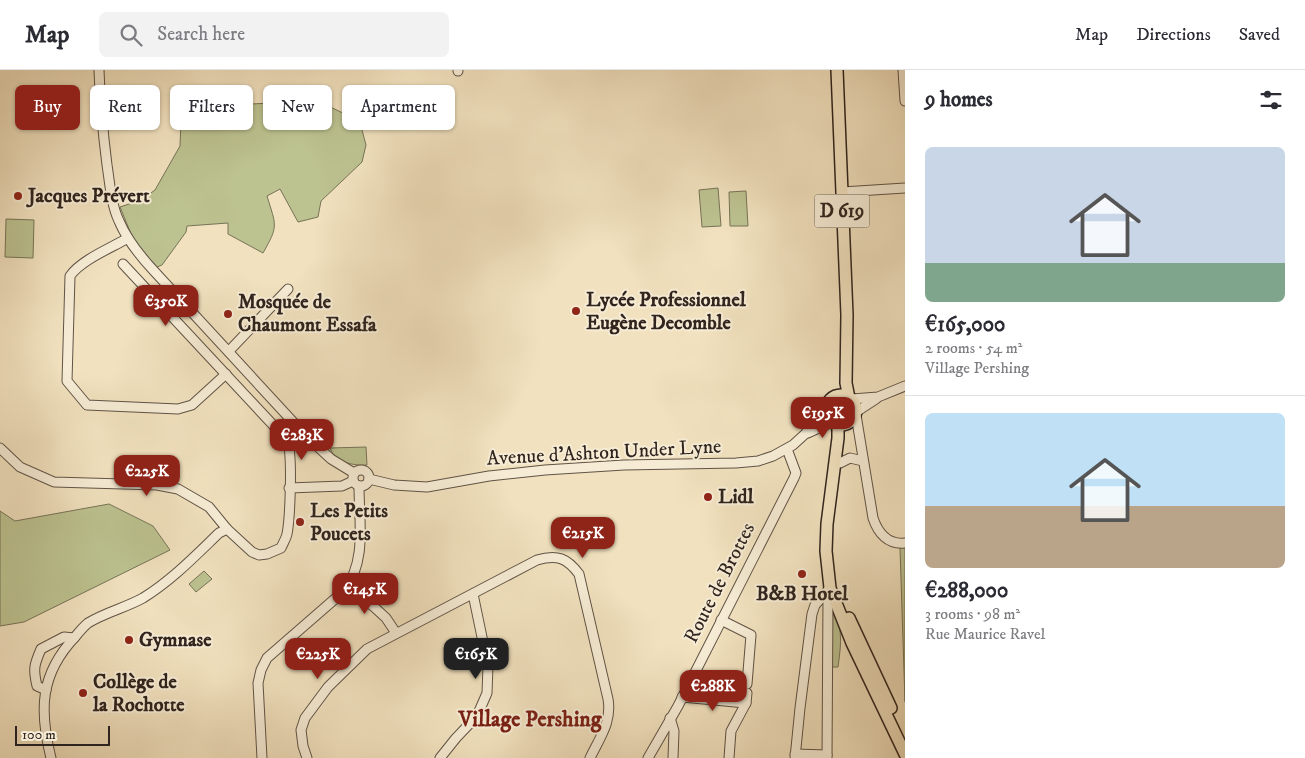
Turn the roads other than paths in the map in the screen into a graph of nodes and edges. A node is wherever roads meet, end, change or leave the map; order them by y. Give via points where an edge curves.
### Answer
1 (99, 70) edge
2 (837, 70) edge
3 (904, 70) edge
4 (905, 101) edge
5 (905, 188) edge
6 (842, 192) junction
7 (128, 238) junction
8 (123, 264) dead end
9 (288, 289) dead end
10 (229, 351) junction
11 (846, 352) junction
12 (226, 374) junction
13 (905, 386) edge
14 (878, 397) junction
15 (851, 398) junction
16 (829, 403) junction
17 (846, 420) junction
18 (805, 434) junction
19 (0, 448) edge
20 (787, 449) junction
21 (863, 461) junction
22 (840, 463) junction
23 (369, 479) junction
24 (355, 480) junction
25 (289, 488) junction
26 (227, 529) junction
27 (905, 543) edge
28 (347, 587) junction
29 (830, 588) junction
30 (473, 594) junction
31 (721, 620) junction
32 (396, 633) junction
33 (74, 638) junction
34 (46, 690) junction
35 (682, 697) junction
36 (746, 703) junction
37 (670, 718) junction
38 (905, 738) edge
39 (905, 754) edge
40 (795, 756) edge
41 (828, 757) edge
42 (51, 758) edge
43 (262, 758) edge
44 (307, 758) edge
45 (440, 758) edge
46 (590, 758) edge
47 (648, 758) edge
48 (673, 758) edge
49 (729, 758) edge

1 - 7 street via 100,108 111,194 116,215
2 - 6 main road, D 619
3 - 4 street
5 - 6 street
6 - 11 main road, D 619
7 - 10 street via 149,266
7 - 12 street via 79,266 70,276 67,382 87,405 178,409 192,405
8 - 12 street
9 - 10 street
10 - 24 street via 316,447
11 - 15 main road via 846,382
11 - 16 main road, D 619 via 839,382
12 - 25 street via 287,440 290,446
13 - 14 street
14 - 15 street
14 - 17 street, Avenue d'Ashton Under Lyne
15 - 16 main road via 839,395
15 - 17 main road via 856,405
16 - 17 main road via 828,417
16 - 18 street, Avenue d'Ashton Under Lyne
17 - 18 street, Avenue d'Ashton Under Lyne
17 - 21 street via 858,433
17 - 22 main road
17 - 29 main road via 838,438 827,524
18 - 20 street, Avenue d'Ashton Under Lyne
19 - 26 street via 20,467 54,482 157,485 178,489 209,507
20 - 23 street, Avenue d'Ashton Under Lyne via 758,461 553,470 427,486 394,485
20 - 31 street, Route de Brottes via 796,473
21 - 22 street via 850,458
21 - 27 street via 875,524 886,539
22 - 38 main road via 832,526 838,586 844,606
23 - 24 street via 367,484
23 - 24 street, Avenue d'Ashton Under Lyne via 368,474 359,469
24 - 25 street via 342,486
24 - 28 street via 358,562
25 - 26 street via 287,534 275,552 259,555 252,552
26 - 33 street via 170,580 143,598 86,624
28 - 32 street via 386,618
28 - 43 street via 267,658 261,670 258,702
29 - 39 main road via 852,643
29 - 40 street via 815,605 812,614
29 - 41 street
30 - 32 street
30 - 45 street via 488,666 487,693 477,716
30 - 46 street via 548,556 556,556 572,564 580,574 610,711
31 - 35 street, Route de Brottes
31 - 36 street via 751,635
32 - 44 street via 367,649 312,706 301,730
33 - 34 street via 49,675
33 - 34 street via 64,637 40,649 34,664 35,677 38,686
34 - 42 street via 43,704 45,734
35 - 36 street
35 - 37 street, Route de Brottes
36 - 49 street via 731,731
37 - 47 street, Route de Brottes
37 - 48 street via 674,731
40 - 41 street

